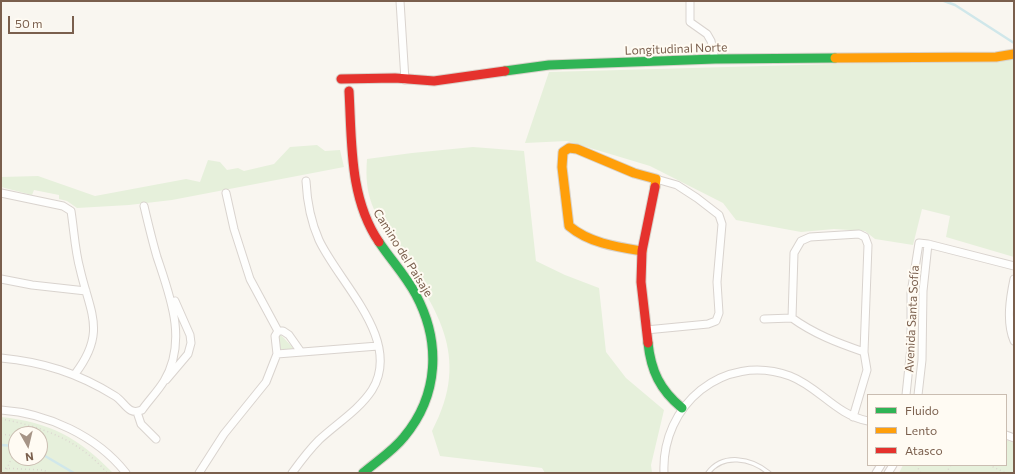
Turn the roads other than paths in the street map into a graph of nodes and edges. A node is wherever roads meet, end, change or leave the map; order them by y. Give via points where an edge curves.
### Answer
1 (400, 1) edge
2 (690, 1) edge
3 (1014, 54) edge
4 (715, 59) junction
5 (341, 79) dead end
6 (405, 80) junction
7 (349, 91) dead end
8 (656, 179) junction
9 (306, 181) dead end
10 (226, 193) dead end
11 (1, 194) edge
12 (144, 206) dead end
13 (928, 244) junction
14 (642, 251) junction
15 (1014, 266) edge
16 (1, 279) edge
17 (1014, 279) edge
18 (86, 291) junction
19 (170, 294) junction
20 (792, 318) junction
21 (764, 319) dead end
22 (646, 330) junction
23 (278, 332) junction
24 (1014, 341) edge
25 (378, 346) junction
26 (301, 352) junction
27 (864, 352) junction
28 (277, 354) junction
29 (1, 358) edge
30 (75, 374) junction
31 (164, 381) junction
32 (906, 394) edge
33 (918, 394) edge
34 (682, 408) junction
35 (1, 410) edge
36 (137, 412) junction
37 (854, 417) junction
38 (867, 421) edge
39 (156, 439) dead end
40 (126, 473) edge
41 (199, 473) edge
42 (292, 473) edge
43 (363, 473) edge
44 (664, 473) edge
45 (708, 473) edge
46 (769, 473) edge

1 - 6 street
2 - 4 street via 690,22 707,34
3 - 4 street, Longitudinal Norte via 996,57
4 - 6 street, Longitudinal Norte via 549,65 450,80
5 - 6 street, Longitudinal Norte
7 - 43 street, Camino del Paisaje via 355,179 362,208 378,240 421,304 429,326 434,355 431,385 426,404 417,420 396,446
8 - 14 street
8 - 14 street via 634,173 577,149 569,148 562,155 568,221 571,228 616,246
8 - 22 street via 677,185 719,215 722,224 717,282 718,313 716,321 708,324
9 - 25 street via 312,218 319,240 368,319 377,337
10 - 23 street via 250,280
11 - 18 street via 63,206 71,211
12 - 19 street
13 - 15 street
13 - 32 street, Avenida Santa Sofía via 919,243 911,292 911,347
13 - 33 street, Avenida Santa Sofía
14 - 22 street via 641,282
16 - 18 street
17 - 24 street via 1010,299
18 - 30 street via 94,316 94,333 86,357
19 - 31 street via 176,322 175,342 173,358
19 - 31 street via 182,316 191,344 188,354 173,374
20 - 21 street
20 - 27 street via 835,342
20 - 27 street via 794,253 798,244 810,237 862,235 868,245
22 - 34 street via 653,373 663,390
23 - 26 street via 283,331 289,335
23 - 28 street via 275,336
25 - 26 street
25 - 42 street via 378,375 368,395 319,440
26 - 28 street
27 - 37 street via 868,370
28 - 41 street via 266,382 224,434
29 - 30 street via 36,363
30 - 36 street via 116,397 130,411
31 - 36 street via 142,410
34 - 37 street via 697,393 715,381 736,373 758,371 779,373 800,381 836,408
34 - 44 street via 667,438
35 - 40 street via 36,416 80,434 104,451
36 - 39 street via 141,424
37 - 38 street
45 - 46 lane via 717,464 731,460 751,463

